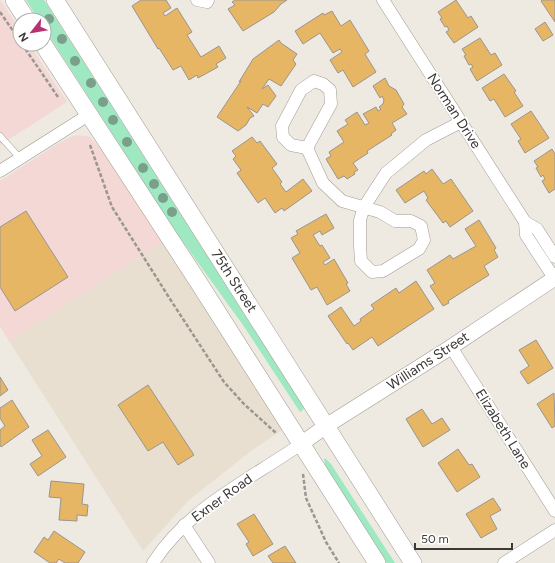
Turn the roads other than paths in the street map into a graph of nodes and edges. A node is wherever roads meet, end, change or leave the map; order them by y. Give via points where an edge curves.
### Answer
1 (14, 0) edge
2 (55, 0) edge
3 (197, 0) edge
4 (208, 0) edge
5 (383, 0) edge
6 (22, 12) edge
7 (48, 52) edge
8 (90, 114) junction
9 (460, 122) junction
10 (0, 136) edge
11 (307, 148) junction
12 (20, 158) junction
13 (0, 171) edge
14 (364, 207) junction
15 (525, 222) junction
16 (555, 257) edge
17 (555, 278) edge
18 (451, 347) junction
19 (326, 426) junction
20 (301, 444) junction
21 (555, 511) edge
22 (184, 525) junction
23 (555, 530) edge
24 (153, 563) edge
25 (209, 563) edge
26 (377, 563) edge
27 (413, 563) edge
28 (504, 563) edge

1 - 6 main road
2 - 19 main road, 75th Street
3 - 4 street
5 - 9 street, Norman Drive
7 - 8 main road
8 - 12 street
8 - 20 main road
9 - 14 street via 426,140 386,173
9 - 15 street, Norman Drive
10 - 12 lane
11 - 11 street via 291,145 283,137 282,126 301,90 314,82 323,84 330,90 331,104
11 - 14 street via 322,183 342,201
12 - 13 street
14 - 14 street via 360,220 360,246 362,261 372,272 383,271 419,249 424,240 421,226 411,221 395,222 380,212
15 - 16 street, Norman Drive via 537,229
15 - 17 street, Norman Drive via 526,235
17 - 18 street, Williams Street
18 - 19 street, Williams Street
18 - 21 street, Elizabeth Lane
19 - 20 street, Williams Street
19 - 27 main road, 75th Street
20 - 22 street, Exner Road via 215,500
20 - 26 main road
22 - 24 street, Exner Road
22 - 25 street
23 - 28 street

